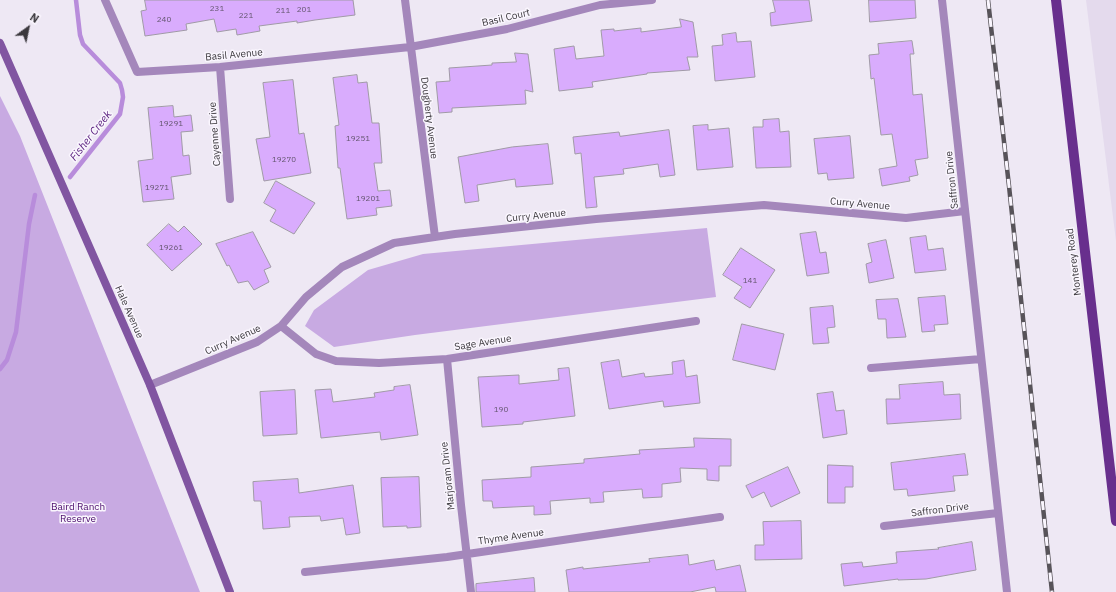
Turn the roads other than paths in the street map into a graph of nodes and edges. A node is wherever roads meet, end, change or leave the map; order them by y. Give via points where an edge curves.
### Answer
1 (105, 0) edge
2 (405, 0) edge
3 (652, 0) edge
4 (942, 0) edge
5 (1056, 0) edge
6 (0, 42) edge
7 (410, 47) junction
8 (220, 67) junction
9 (230, 199) dead end
10 (965, 211) junction
11 (435, 237) junction
12 (696, 321) dead end
13 (281, 326) junction
14 (447, 359) junction
15 (981, 359) junction
16 (870, 368) dead end
17 (150, 385) junction
18 (998, 513) junction
19 (720, 516) dead end
20 (1116, 521) edge
21 (884, 526) dead end
22 (466, 554) junction
23 (305, 572) dead end
24 (230, 592) edge
25 (471, 592) edge
26 (1007, 592) edge

1 - 8 street, Basil Avenue via 137,72
2 - 7 street, Dougherty Avenue
3 - 7 street, Basil Court via 600,5 507,29
4 - 10 street, Saffron Drive
5 - 20 main road, Monterey Road
6 - 17 main road, Hale Avenue
7 - 8 street, Basil Avenue
7 - 11 street, Dougherty Avenue
8 - 9 street, Cayenne Drive
10 - 11 street, Curry Avenue via 906,218 764,205 596,219
10 - 15 street, Saffron Drive
11 - 13 street, Curry Avenue via 394,243 342,267 306,297
12 - 14 street, Sage Avenue
13 - 14 street, Sage Avenue via 316,354 336,361 379,363
13 - 17 street, Curry Avenue via 257,342
14 - 22 street, Marjoram Drive
15 - 16 street
15 - 18 street, Saffron Drive
17 - 24 main road, Hale Avenue
18 - 21 street, Saffron Drive
18 - 26 street, Saffron Drive
19 - 22 street, Thyme Avenue
22 - 23 street, Thyme Avenue
22 - 25 street, Marjoram Drive

